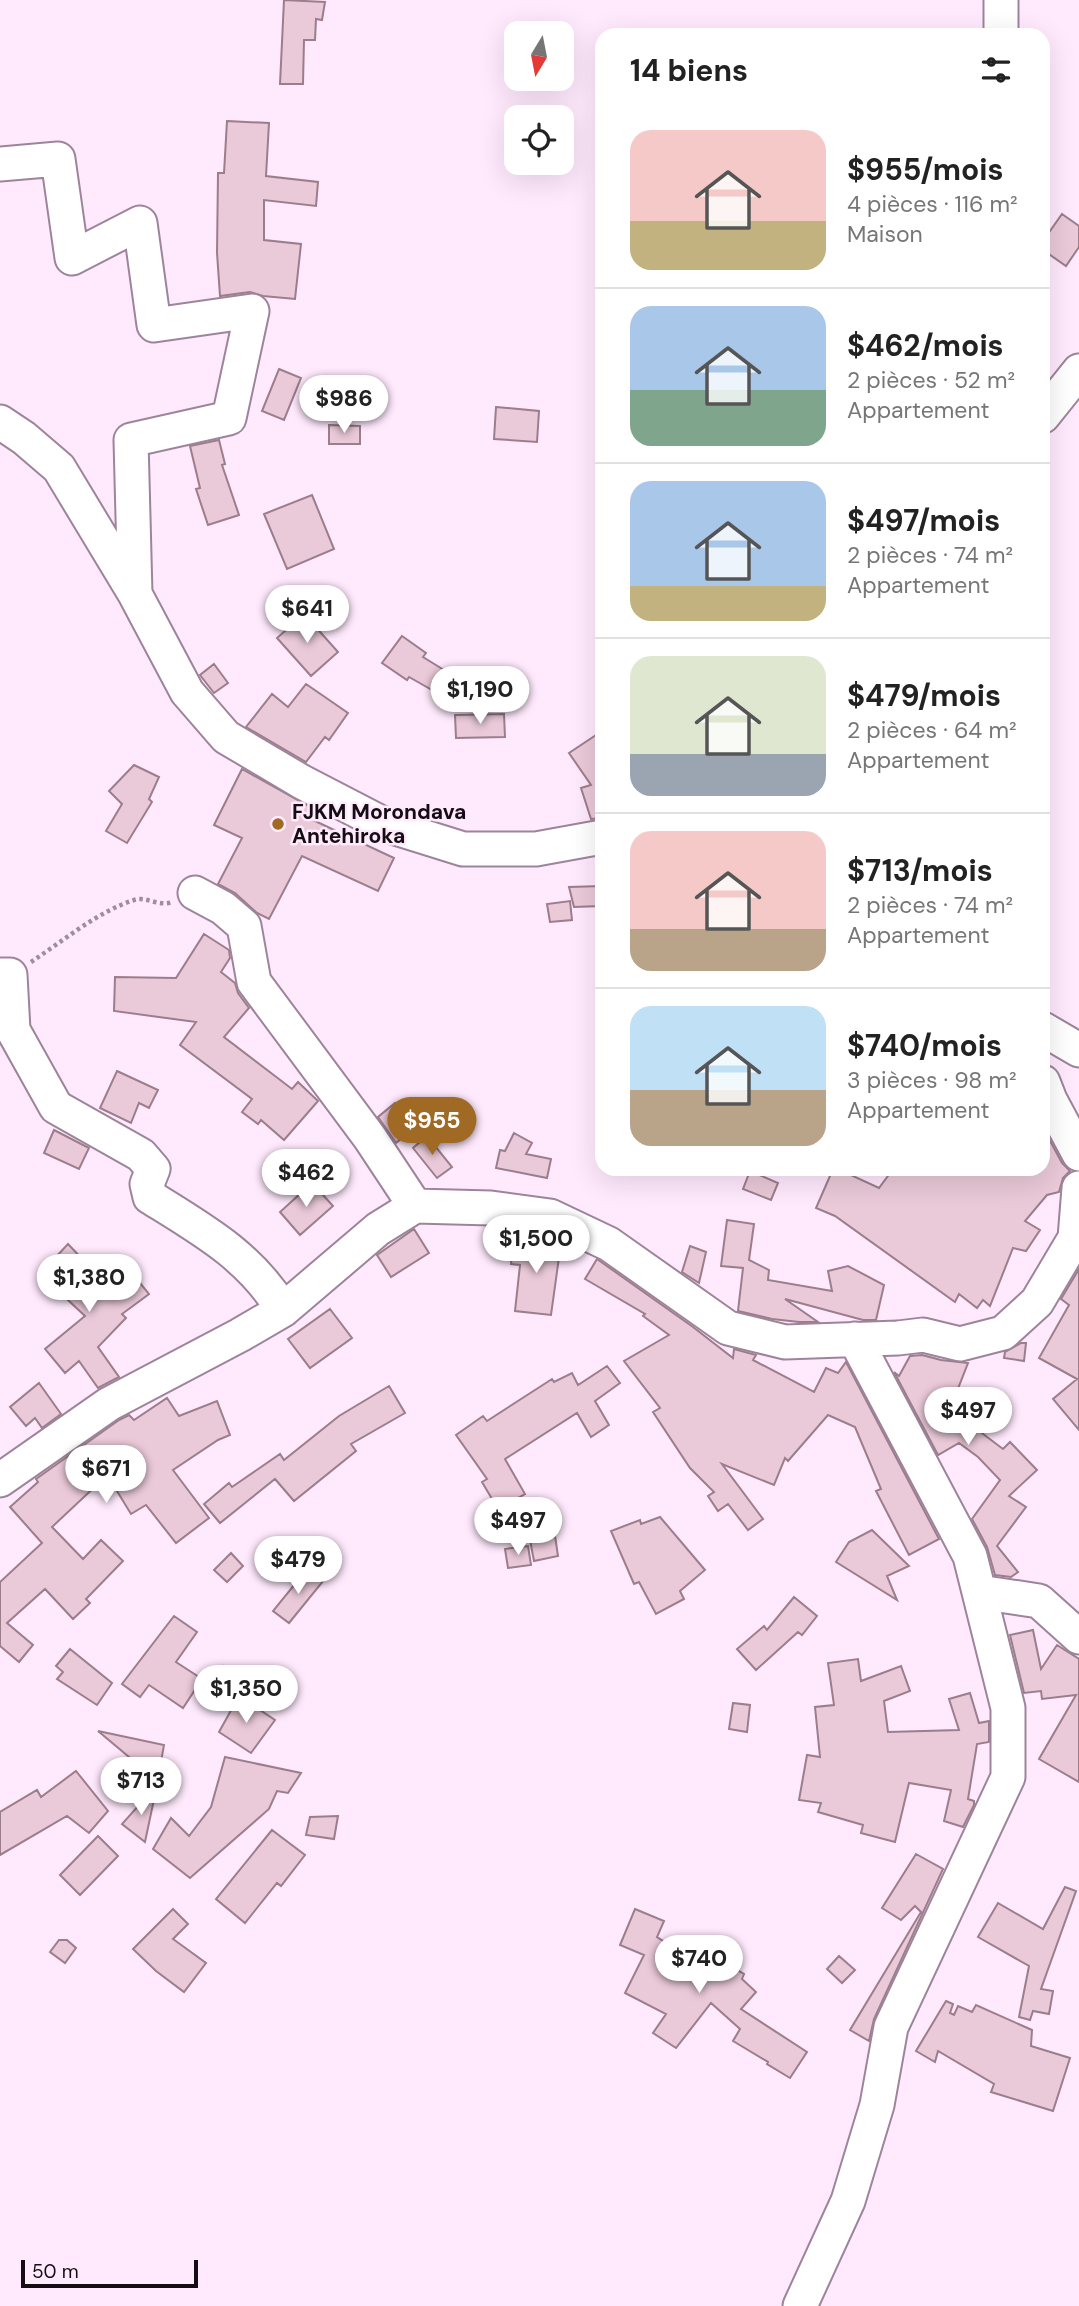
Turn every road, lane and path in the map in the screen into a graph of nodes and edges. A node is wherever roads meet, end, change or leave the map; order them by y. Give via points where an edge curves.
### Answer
1 (1000, 0) edge
2 (1001, 28) edge
3 (0, 164) edge
4 (1079, 371) edge
5 (1050, 407) edge
6 (1079, 411) edge
7 (0, 422) edge
8 (1050, 423) edge
9 (135, 594) junction
10 (595, 838) edge
11 (195, 893) joint
12 (5, 975) edge
13 (1050, 1032) edge
14 (1079, 1050) edge
15 (1050, 1102) edge
16 (1079, 1154) edge
17 (1079, 1188) edge
18 (415, 1206) junction
19 (283, 1310) junction
20 (855, 1339) junction
21 (0, 1479) edge
22 (979, 1592) junction
23 (1079, 1637) edge
24 (800, 2306) edge

1 - 2 street
3 - 9 street via 58,159 72,258 140,223 154,325 252,311 229,418 131,440
4 - 5 street
6 - 8 street via 1063,413
7 - 9 street via 59,468
9 - 10 street via 187,692 226,737 302,782 383,824 463,849 536,849
11 - 12 path via 166,905 137,899
11 - 18 street via 244,926 254,982
12 - 19 street via 13,1030 56,1107 141,1155 153,1170 147,1184 150,1197 223,1243 269,1287
13 - 14 street
15 - 16 street
17 - 20 street via 1074,1238 1037,1302 1003,1333 960,1344 923,1335
18 - 19 street via 378,1229
18 - 20 street via 550,1216 609,1244 728,1328 785,1342
19 - 21 street via 109,1404
20 - 22 street via 970,1556
22 - 23 street via 1039,1601
22 - 24 street via 1008,1708 1008,1777 891,2027 877,2105 848,2201

